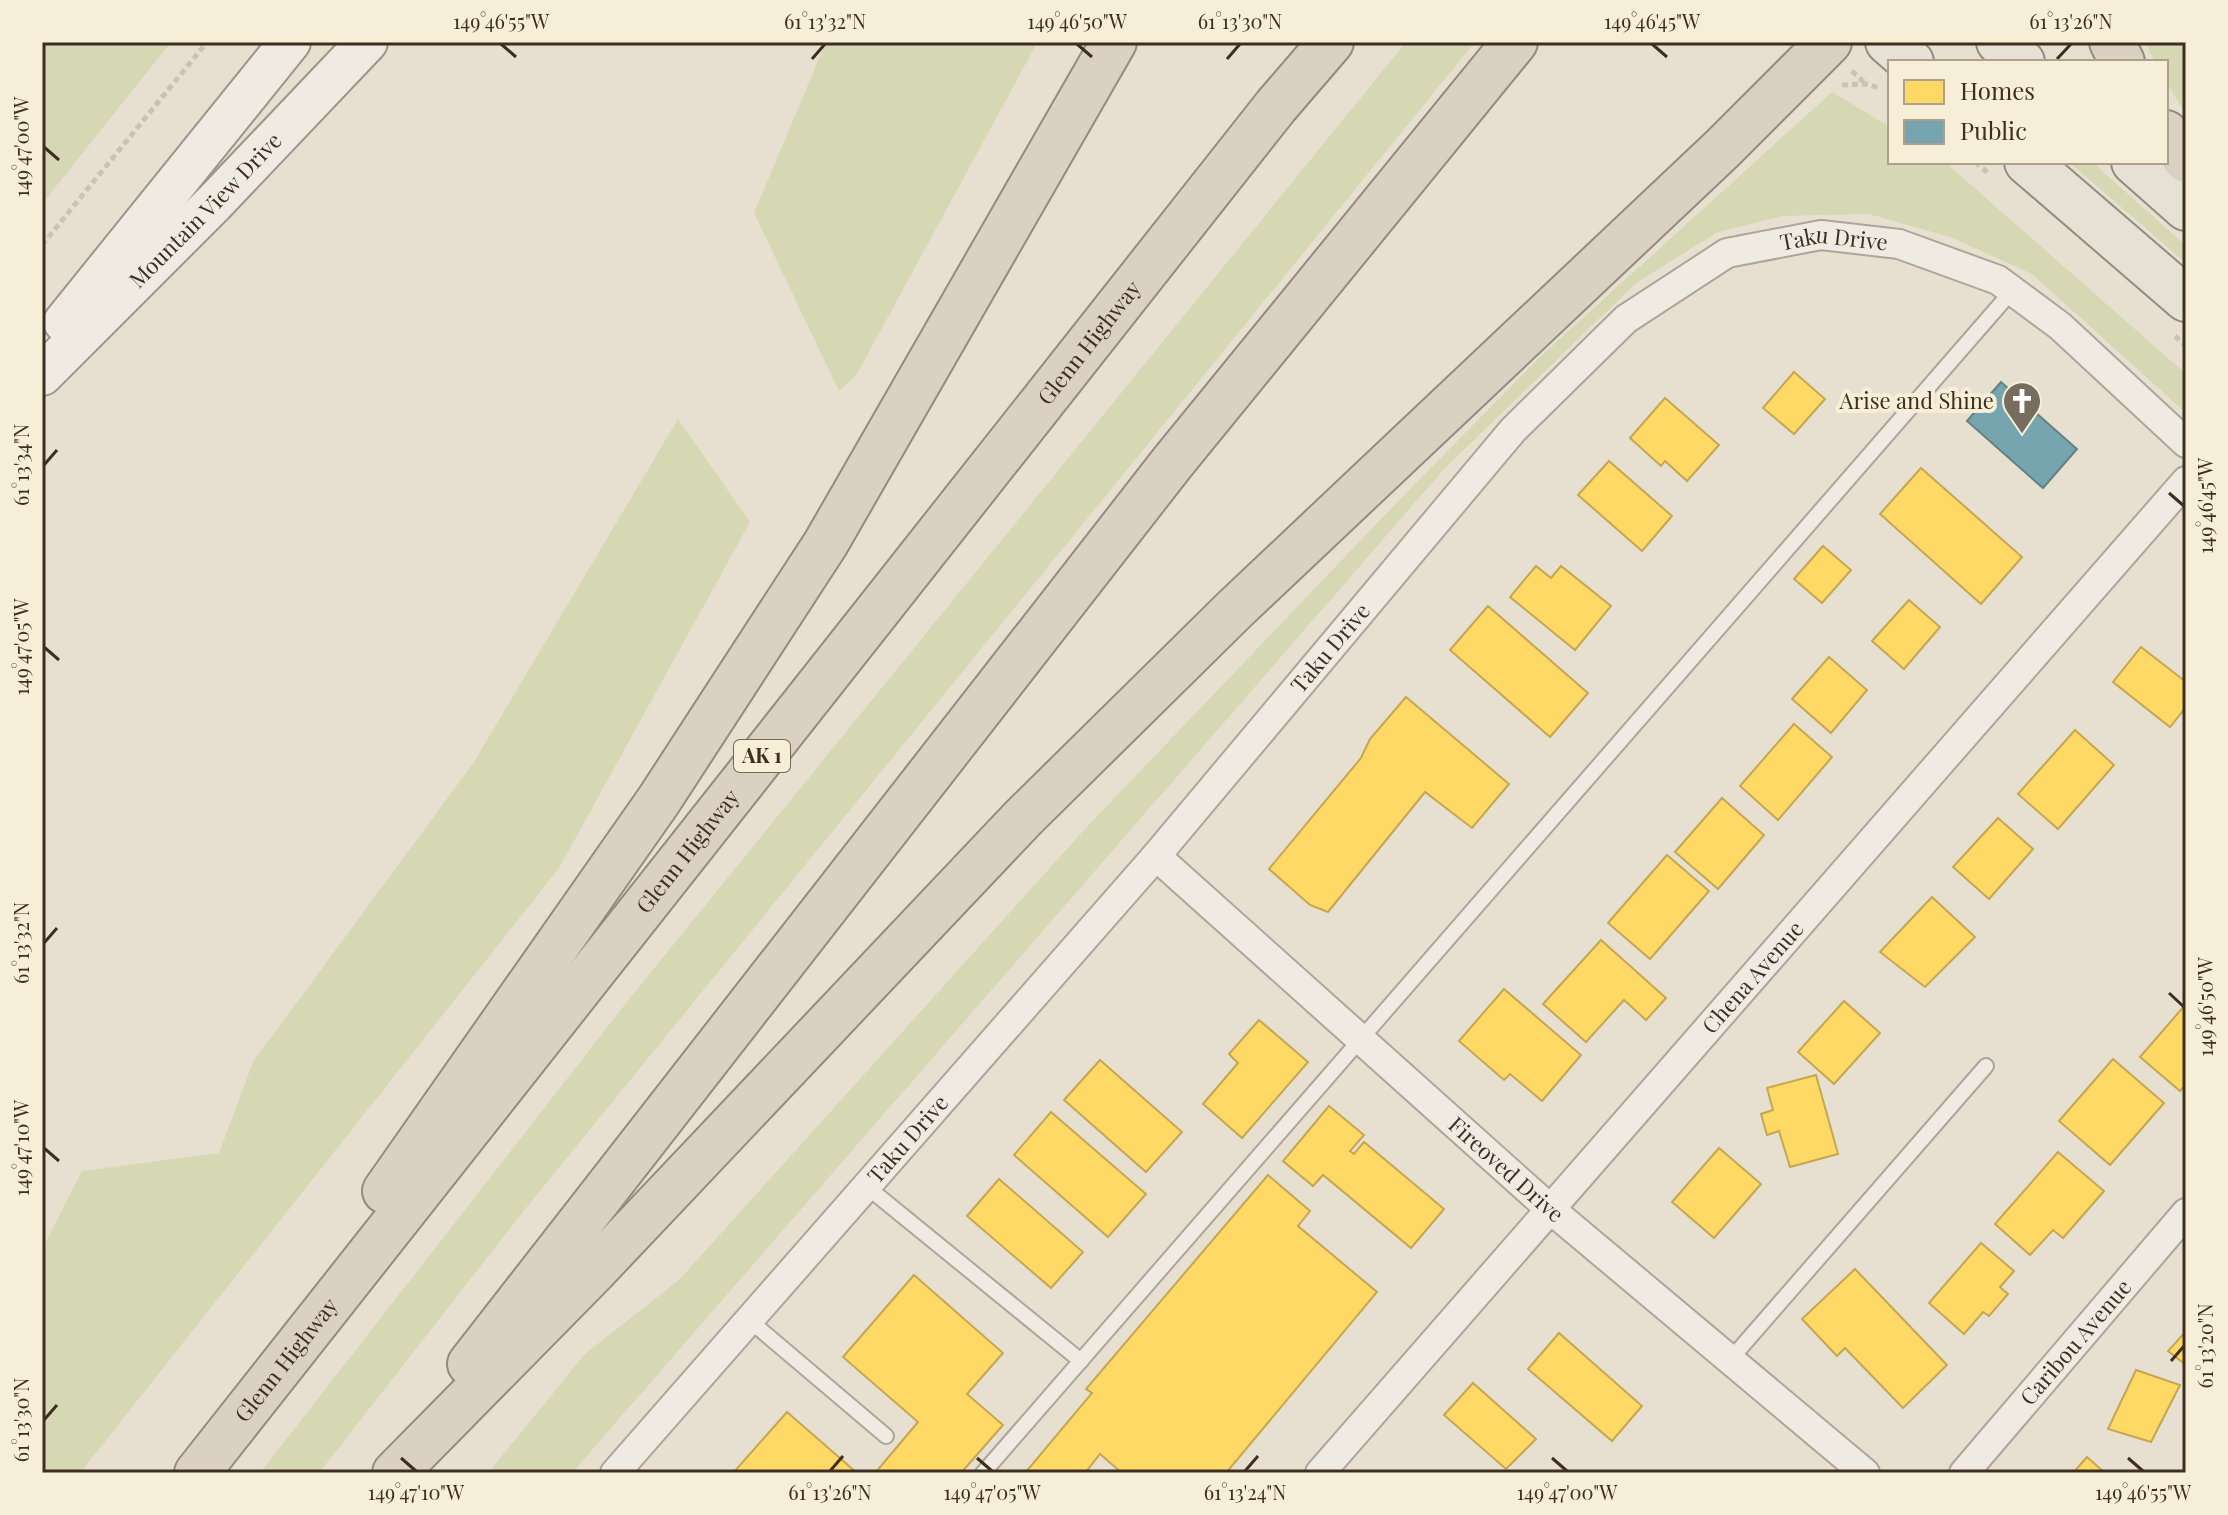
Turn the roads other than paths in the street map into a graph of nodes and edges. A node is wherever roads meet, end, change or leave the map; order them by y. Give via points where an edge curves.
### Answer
1 (290, 42) edge
2 (367, 42) edge
3 (1114, 42) edge
4 (1323, 42) edge
5 (1331, 42) edge
6 (1515, 42) edge
7 (1829, 42) edge
8 (1888, 42) edge
9 (1999, 42) edge
10 (2112, 42) edge
11 (1909, 60) edge
12 (2020, 60) edge
13 (2121, 60) edge
14 (1276, 106) junction
15 (2168, 136) edge
16 (2186, 160) edge
17 (2029, 164) edge
18 (2136, 164) edge
19 (2186, 208) edge
20 (2012, 291) junction
21 (2186, 299) edge
22 (42, 350) edge
23 (42, 375) edge
24 (2186, 443) edge
25 (2186, 481) edge
26 (1156, 856) junction
27 (1360, 1039) junction
28 (1986, 1066) dead end
29 (866, 1186) junction
30 (1549, 1208) junction
31 (2186, 1213) edge
32 (749, 1320) junction
33 (1730, 1360) junction
34 (1081, 1361) junction
35 (886, 1436) dead end
36 (186, 1473) edge
37 (197, 1473) edge
38 (384, 1473) edge
39 (395, 1473) edge
40 (615, 1473) edge
41 (983, 1473) edge
42 (1320, 1473) edge
43 (1865, 1473) edge
44 (1964, 1473) edge

1 - 22 street, Mountain View Drive
2 - 23 street, Mountain View Drive
3 - 36 highway via 801,582 659,800
4 - 14 highway
5 - 14 highway, Glenn Highway / AK 1
6 - 38 highway via 1172,463
7 - 39 highway via 1023,818 660,1203
8 - 11 main road
9 - 12 main road
10 - 13 highway
14 - 37 highway, Glenn Highway / AK 1
15 - 16 highway
17 - 21 main road
18 - 19 main road
20 - 24 street, Taku Drive via 2060,326
20 - 26 street, Taku Drive via 1998,280 1899,244 1821,235 1727,253 1626,319 1513,430
20 - 27 lane
25 - 30 street, Chena Avenue
26 - 27 street, Fireoved Drive
26 - 29 street, Taku Drive
27 - 30 street, Fireoved Drive
27 - 34 lane
28 - 33 lane
29 - 32 street, Taku Drive
29 - 34 lane
30 - 33 street, Fireoved Drive
30 - 42 street, Chena Avenue
31 - 44 street, Caribou Avenue
32 - 35 lane
32 - 40 street, Taku Drive
33 - 43 street, Fireoved Drive
34 - 41 lane

